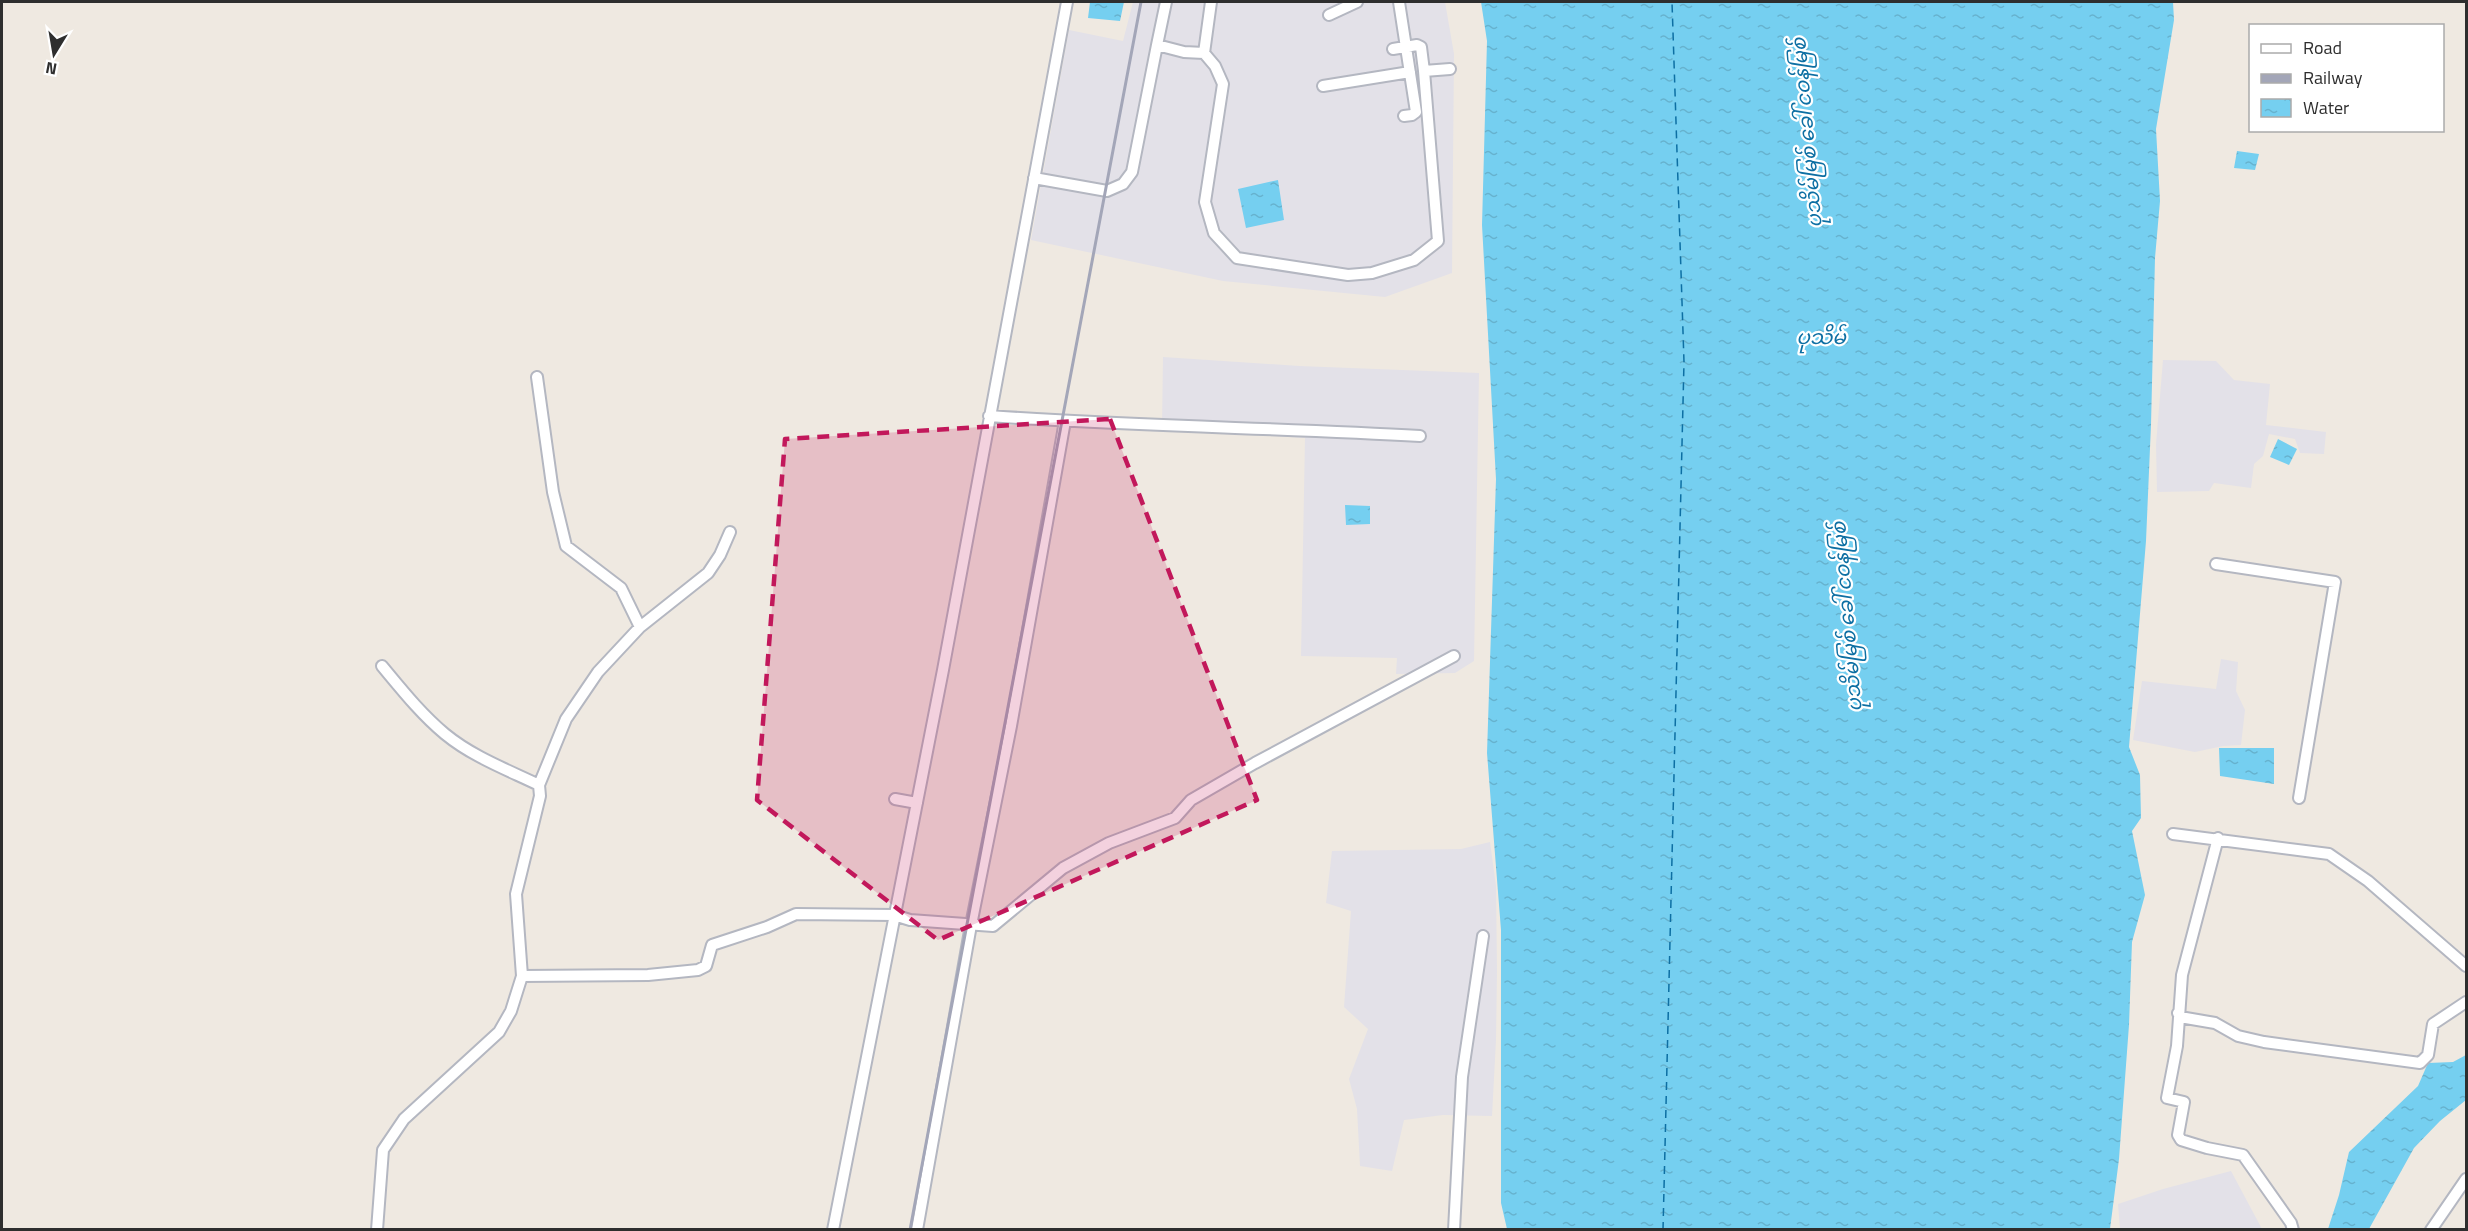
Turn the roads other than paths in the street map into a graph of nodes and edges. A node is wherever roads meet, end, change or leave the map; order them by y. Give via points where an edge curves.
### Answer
1 (1067, 2) edge
2 (1166, 2) edge
3 (1211, 2) edge
4 (1357, 2) edge
5 (1399, 2) edge
6 (1329, 15) dead end
7 (1157, 45) junction
8 (1406, 47) junction
9 (1393, 49) dead end
10 (1204, 53) junction
11 (1450, 69) dead end
12 (1424, 71) junction
13 (1410, 72) junction
14 (1323, 86) dead end
15 (1404, 116) dead end
16 (1034, 178) junction
17 (537, 377) dead end
18 (989, 416) junction
19 (1065, 421) junction
20 (1420, 436) dead end
21 (730, 532) dead end
22 (2216, 564) dead end
23 (640, 627) junction
24 (1454, 656) dead end
25 (382, 666) dead end
26 (540, 784) junction
27 (2299, 798) dead end
28 (895, 799) dead end
29 (917, 803) junction
30 (2173, 834) dead end
31 (2218, 838) junction
32 (894, 915) junction
33 (971, 925) junction
34 (1483, 936) dead end
35 (2466, 966) edge
36 (522, 976) junction
37 (2466, 1002) edge
38 (2178, 1014) junction
39 (2466, 1179) edge
40 (376, 1230) edge
41 (832, 1230) edge
42 (917, 1230) edge
43 (1454, 1230) edge
44 (2293, 1230) edge
45 (2431, 1230) edge

1 - 16 street
2 - 7 street
3 - 10 street
4 - 6 street
5 - 8 street
7 - 10 street
7 - 16 street via 1132,172 1123,184 1107,191
8 - 9 street
8 - 12 street via 1421,47
8 - 13 street
10 - 12 street via 1223,84 1205,202 1214,232 1237,258 1348,275 1372,273 1414,260 1438,241
11 - 12 street
13 - 14 street
13 - 15 street via 1416,112
16 - 18 street
17 - 23 street via 553,492 566,546 621,588
18 - 19 street
18 - 29 street
19 - 20 street
19 - 33 street
21 - 23 street via 708,573
22 - 27 street via 2335,582
23 - 26 street via 598,672 566,718
24 - 33 street via 1254,764 1191,801 1175,818 1109,843 1063,868 993,926
25 - 26 street via 414,705 446,735 486,760
26 - 36 street via 516,894
28 - 29 street
29 - 32 street
30 - 31 street
31 - 35 street via 2329,854 2368,881
31 - 38 street via 2182,975
32 - 33 street
32 - 36 street via 796,914 712,945 706,966 698,970 648,975
32 - 41 street
33 - 42 street
34 - 43 street via 1462,1077
36 - 40 street via 512,1011 499,1032 404,1119 383,1150
37 - 38 street via 2433,1024 2428,1055 2420,1063 2264,1042
38 - 44 street via 2177,1046 2167,1098 2184,1102 2178,1135 2198,1146 2243,1155
39 - 45 street

